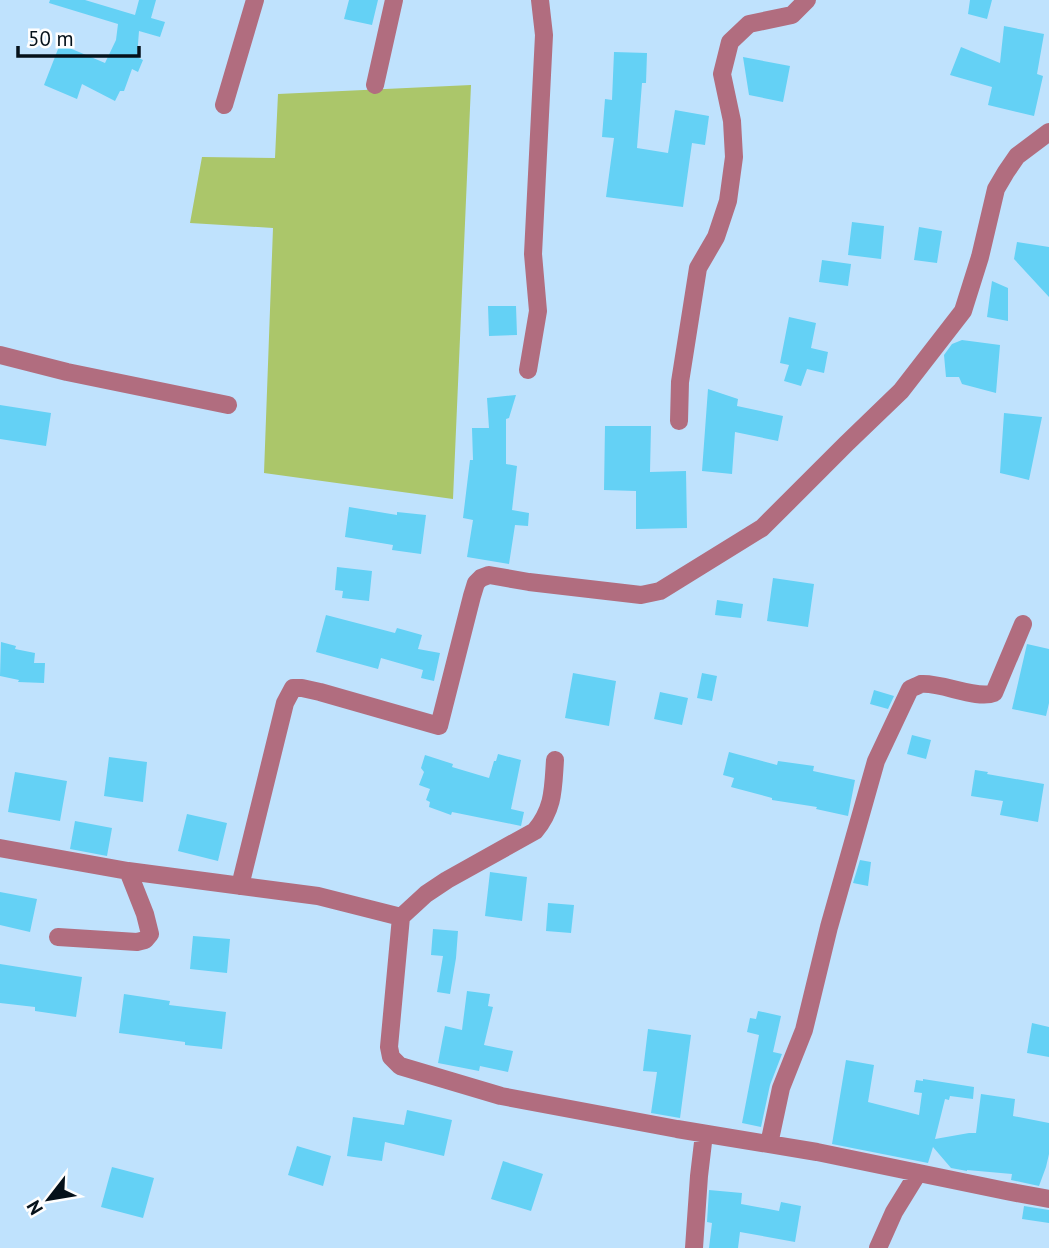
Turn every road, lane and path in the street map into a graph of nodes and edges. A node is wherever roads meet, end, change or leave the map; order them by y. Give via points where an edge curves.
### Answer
1 (255, 0) edge
2 (394, 0) edge
3 (540, 0) edge
4 (807, 0) edge
5 (375, 85) dead end
6 (224, 105) dead end
7 (1049, 132) edge
8 (0, 355) edge
9 (528, 370) dead end
10 (228, 405) dead end
11 (679, 421) dead end
12 (1023, 624) dead end
13 (555, 760) dead end
14 (0, 848) edge
15 (128, 872) junction
16 (240, 886) junction
17 (401, 917) junction
18 (58, 937) dead end
19 (704, 1134) junction
20 (769, 1144) junction
21 (918, 1173) junction
22 (1049, 1199) edge
23 (694, 1248) edge
24 (878, 1248) edge

1 - 6 street
2 - 5 street
3 - 9 street via 544,35 533,254 538,311
4 - 11 street via 792,15 750,24 730,42 722,74 734,157 728,201 716,237 698,268 680,382
7 - 16 street via 1017,156 996,189 963,311 947,334 901,391 762,528 671,585 641,595 489,575 481,578 472,596 439,726 293,688 285,703
8 - 10 street
12 - 20 street via 993,693 986,696 920,684 910,689 876,761 804,1030 781,1088
13 - 17 street via 552,798 535,831 447,880
14 - 15 street
15 - 16 street
15 - 18 street via 145,914 150,934 145,940
16 - 17 street via 318,896
17 - 19 street via 389,1048 400,1066 501,1096
19 - 20 street
19 - 23 street
20 - 21 street
21 - 22 street
21 - 24 street

